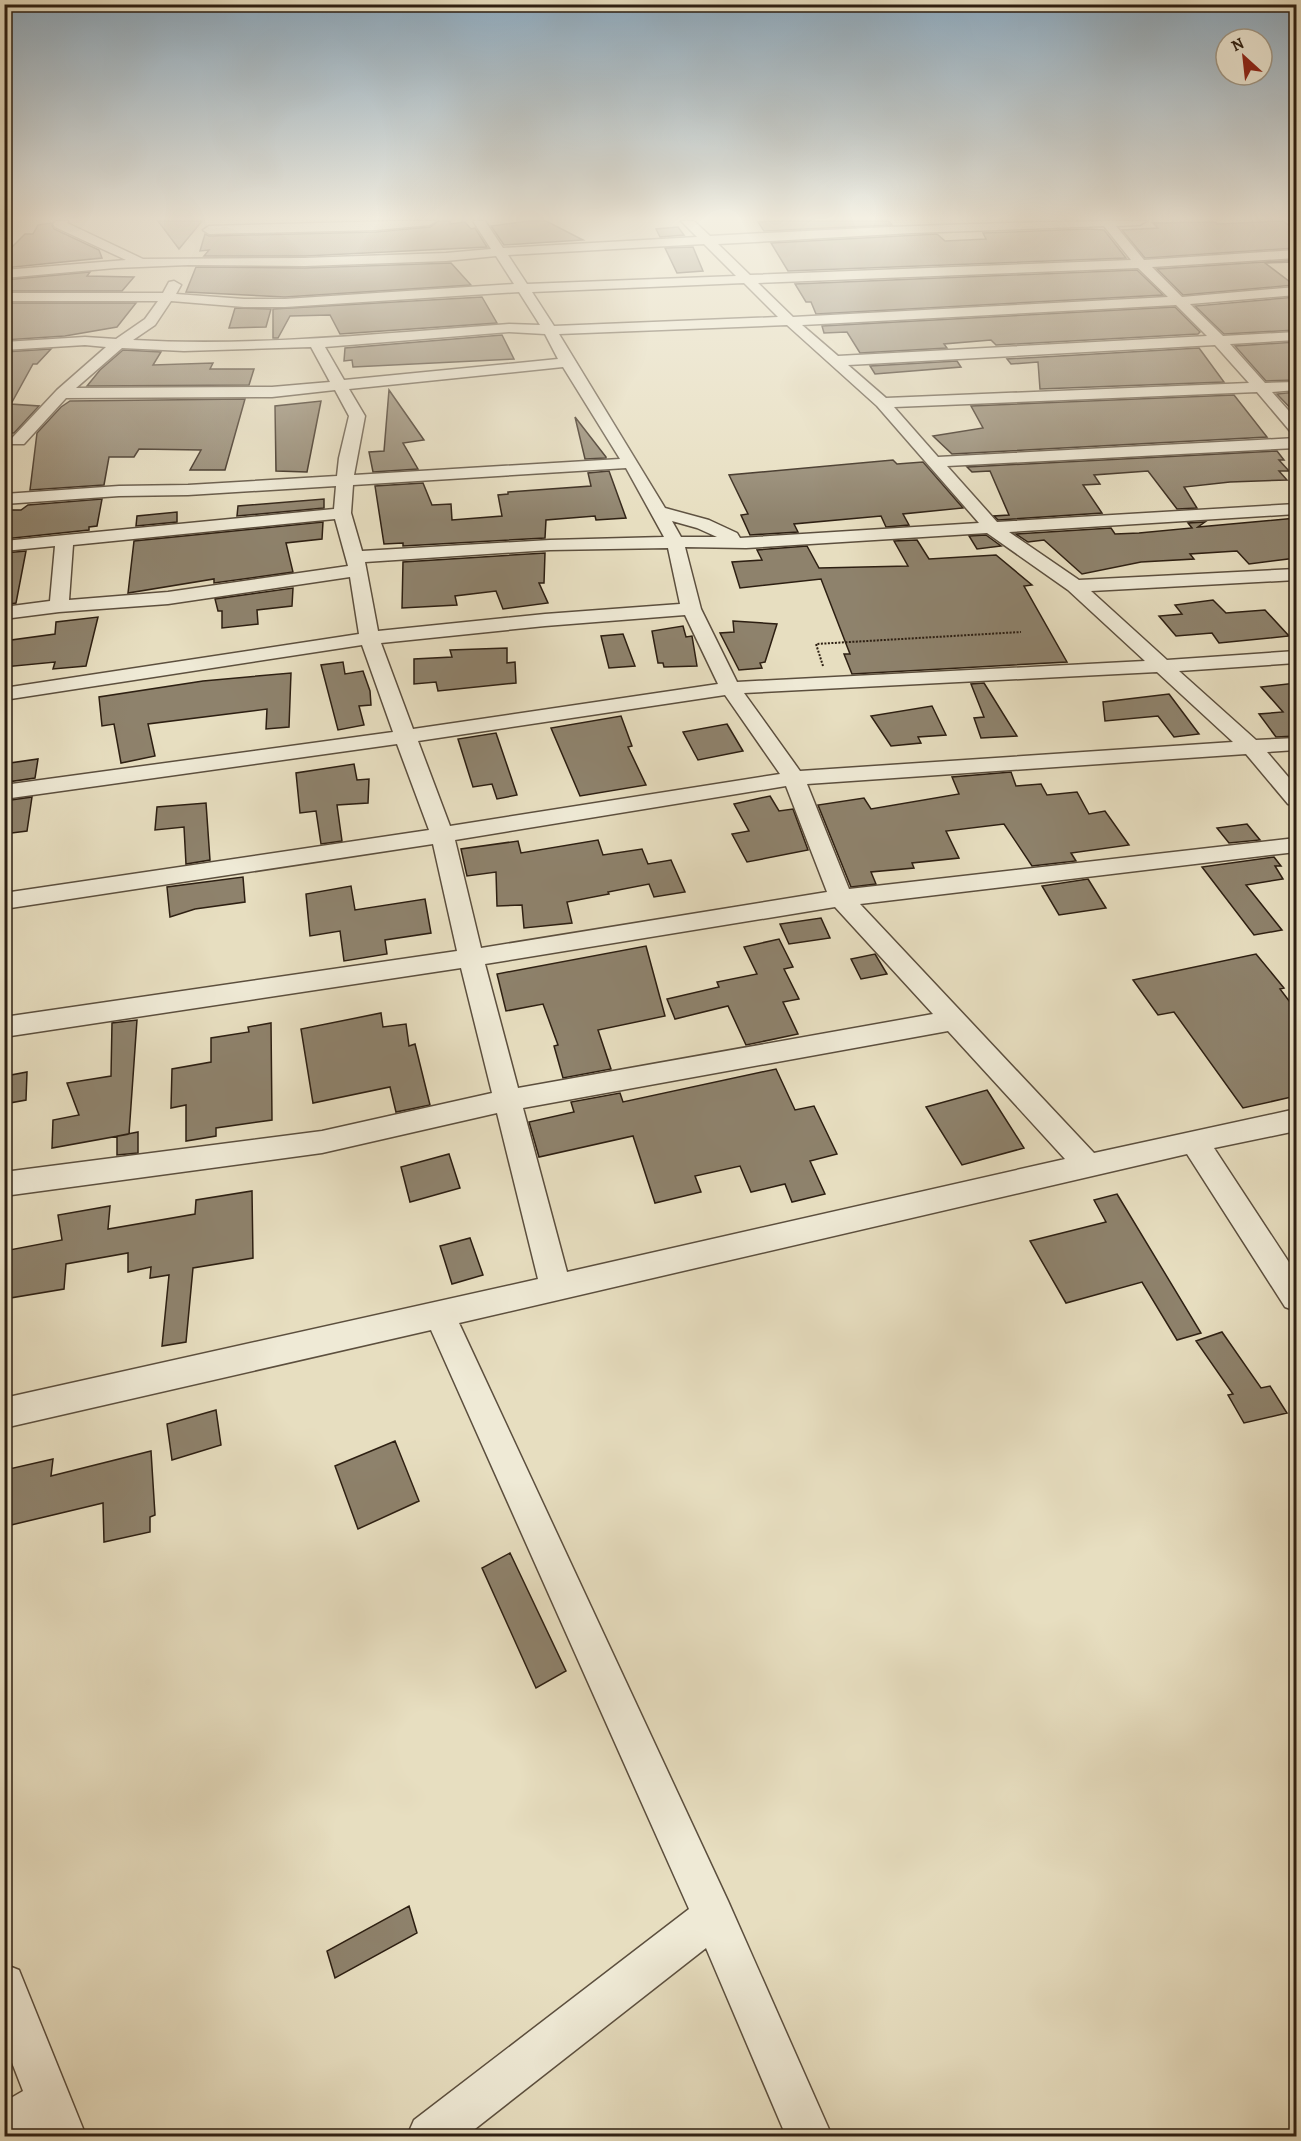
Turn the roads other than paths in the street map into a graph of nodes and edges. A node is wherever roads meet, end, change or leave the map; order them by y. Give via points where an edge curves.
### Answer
1 (151, 321) edge
2 (544, 321) edge
3 (790, 321) joint
4 (1199, 321) edge
5 (550, 330) junction
6 (1296, 336) edge
7 (1220, 341) junction
8 (120, 342) junction
9 (316, 343) junction
10 (4, 346) edge
11 (834, 361) junction
12 (567, 362) junction
13 (339, 385) junction
14 (1296, 386) edge
15 (1260, 388) junction
16 (62, 393) junction
17 (882, 403) junction
18 (1296, 428) edge
19 (1296, 443) edge
20 (10, 444) edge
21 (936, 462) junction
22 (631, 463) junction
23 (344, 479) junction
24 (4, 499) edge
25 (1296, 509) edge
26 (658, 511) junction
27 (342, 513) junction
28 (994, 530) junction
29 (64, 541) junction
30 (675, 541) junction
31 (746, 543) junction
32 (4, 546) edge
33 (356, 564) junction
34 (1296, 574) edge
35 (1075, 586) junction
36 (58, 606) junction
37 (691, 609) junction
38 (4, 613) edge
39 (369, 638) junction
40 (1296, 657) edge
41 (1161, 666) junction
42 (729, 688) junction
43 (4, 694) edge
44 (407, 736) junction
45 (1296, 744) edge
46 (1252, 748) junction
47 (794, 778) junction
48 (4, 792) edge
49 (1296, 799) edge
50 (442, 835) junction
51 (1296, 845) edge
52 (840, 898) junction
53 (4, 901) edge
54 (471, 958) junction
55 (954, 1020) junction
56 (4, 1027) edge
57 (507, 1100) junction
58 (1296, 1120) edge
59 (1194, 1141) junction
60 (1087, 1164) junction
61 (4, 1184) edge
62 (556, 1288) junction
63 (1296, 1298) edge
64 (439, 1313) junction
65 (4, 1413) edge
66 (713, 1916) junction
67 (4, 1985) edge
68 (56, 2119) edge
69 (4, 2128) edge
70 (430, 2136) edge
71 (809, 2136) edge

1 - 8 street
2 - 5 street
3 - 5 street
3 - 11 street
4 - 7 street
5 - 9 street via 509,328
5 - 12 street
6 - 7 street
7 - 11 street
7 - 15 street
8 - 9 street via 184,347
8 - 10 street
8 - 16 street
9 - 13 street
11 - 17 street
12 - 13 street
12 - 22 street
13 - 16 street via 272,392
13 - 23 street via 357,416
14 - 15 street
15 - 17 street
15 - 18 street
16 - 20 street
17 - 21 street
19 - 21 street
21 - 28 street
22 - 23 street
22 - 26 street
23 - 24 street
23 - 27 street
25 - 28 street
26 - 30 street
26 - 31 street
27 - 29 street
27 - 33 street
28 - 31 street
28 - 35 street
29 - 32 street
29 - 36 street
30 - 31 street
30 - 33 street via 512,546
30 - 37 street
33 - 36 street via 168,598
33 - 39 street
34 - 35 street
35 - 41 street
36 - 38 street
37 - 39 street
37 - 42 street
39 - 43 street
39 - 44 street
40 - 41 street
41 - 42 street
41 - 46 street
42 - 44 street
42 - 47 street
44 - 48 street
44 - 50 street
45 - 46 street
46 - 47 street
46 - 49 street
47 - 50 street
47 - 52 street
50 - 53 street
50 - 54 street
51 - 52 street
52 - 54 street
52 - 55 street
54 - 56 street
54 - 57 street
55 - 57 street
55 - 60 street
57 - 61 street via 322,1143
57 - 62 street
58 - 59 street
59 - 60 street
59 - 63 street
60 - 62 street
62 - 64 street
64 - 65 street
64 - 66 street
66 - 70 street
66 - 71 street
67 - 68 street
68 - 69 street

